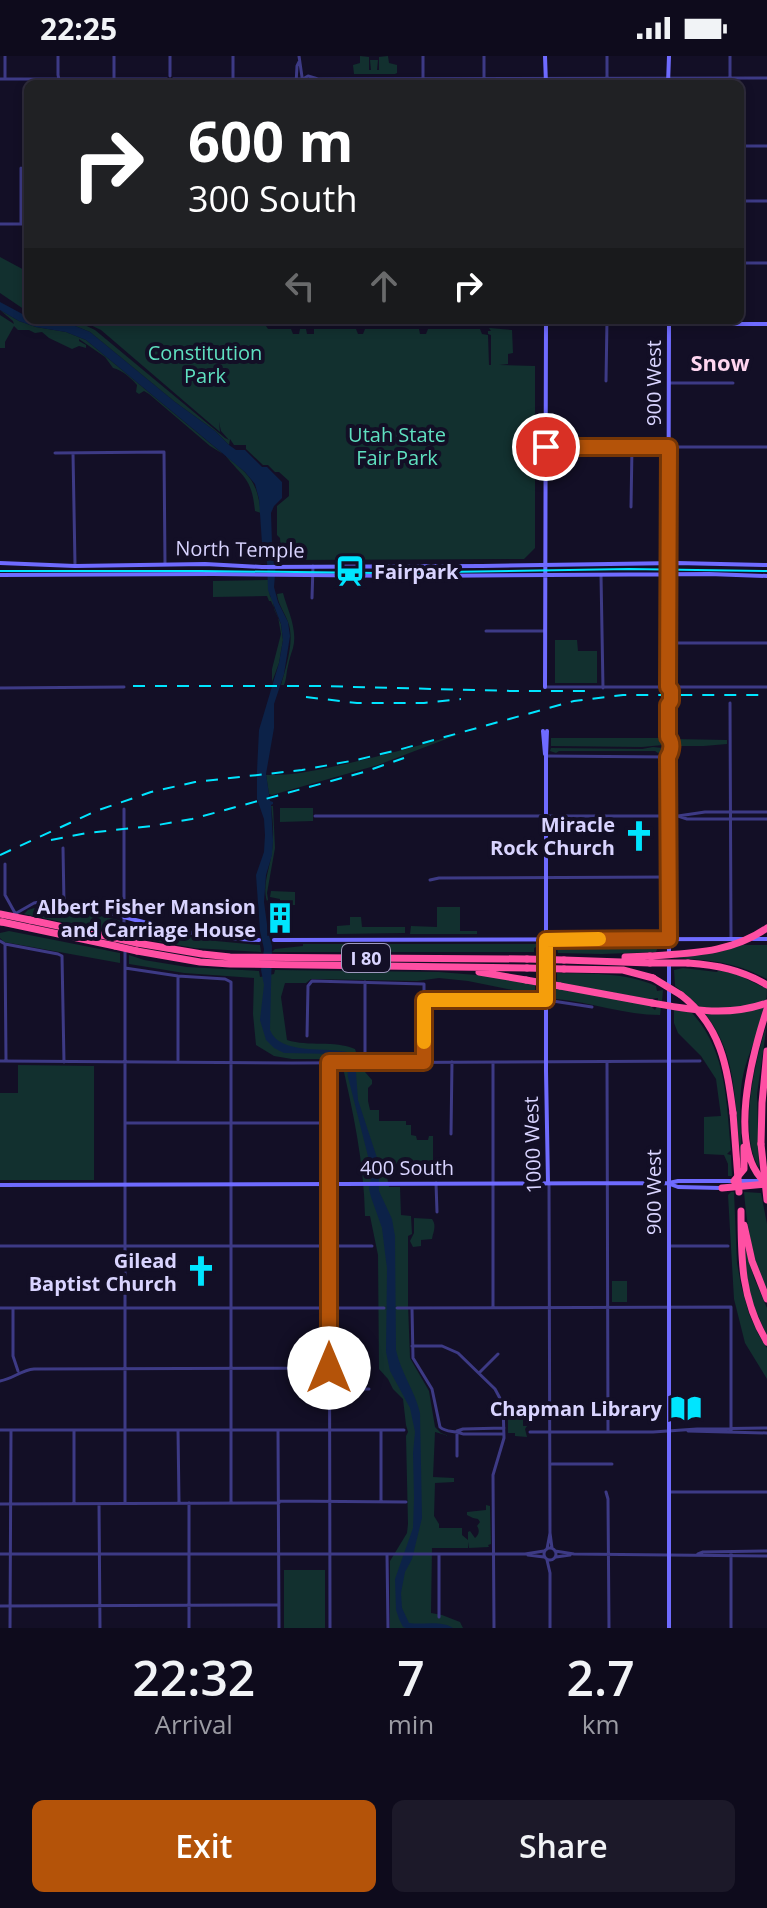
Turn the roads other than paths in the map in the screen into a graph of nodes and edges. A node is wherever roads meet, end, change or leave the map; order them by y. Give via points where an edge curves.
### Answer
1 (5, 56) edge
2 (58, 56) edge
3 (114, 56) edge
4 (170, 56) edge
5 (233, 56) edge
6 (299, 56) edge
7 (423, 56) edge
8 (484, 56) edge
9 (545, 56) edge
10 (607, 56) edge
11 (669, 56) edge
12 (730, 56) edge
13 (299, 62) junction
14 (730, 78) junction
15 (767, 78) edge
16 (2, 79) edge
17 (24, 80) edge
18 (60, 80) edge
19 (114, 80) edge
20 (170, 80) edge
21 (233, 80) edge
22 (296, 80) edge
23 (303, 80) edge
24 (304, 80) edge
25 (370, 80) edge
26 (423, 80) edge
27 (484, 80) edge
28 (546, 80) edge
29 (607, 80) edge
30 (668, 80) edge
31 (689, 80) edge
32 (744, 146) edge
33 (767, 146) edge
34 (21, 168) dead end
35 (744, 201) edge
36 (767, 201) edge
37 (0, 224) edge
38 (21, 224) joint
39 (744, 263) edge
40 (767, 263) edge
41 (546, 324) edge
42 (607, 324) edge
43 (669, 324) edge
44 (744, 324) edge
45 (767, 324) edge
46 (606, 381) dead end
47 (669, 383) junction
48 (733, 383) dead end
49 (546, 447) junction
50 (632, 447) junction
51 (669, 447) junction
52 (767, 447) edge
53 (55, 453) dead end
54 (73, 453) junction
55 (631, 507) dead end
56 (0, 563) edge
57 (668, 563) junction
58 (165, 564) junction
59 (546, 565) junction
60 (767, 565) edge
61 (75, 566) junction
62 (313, 566) junction
63 (668, 574) junction
64 (0, 575) edge
65 (546, 575) junction
66 (601, 575) junction
67 (312, 576) junction
68 (767, 576) edge
69 (312, 598) dead end
70 (486, 631) dead end
71 (545, 631) junction
72 (669, 643) junction
73 (767, 643) edge
74 (124, 687) dead end
75 (545, 687) joint
76 (668, 687) junction
77 (767, 687) edge
78 (0, 688) edge
79 (603, 688) junction
80 (730, 703) dead end
81 (545, 731) dead end
82 (546, 756) junction
83 (668, 757) junction
84 (124, 809) dead end
85 (730, 812) junction
86 (767, 812) edge
87 (315, 816) dead end
88 (546, 816) junction
89 (668, 816) junction
90 (678, 816) junction
91 (730, 819) junction
92 (767, 819) edge
93 (63, 848) dead end
94 (5, 864) dead end
95 (546, 877) junction
96 (669, 877) junction
97 (430, 880) dead end
98 (64, 903) junction
99 (15, 913) junction
100 (0, 914) edge
101 (124, 917) junction
102 (0, 922) edge
103 (767, 928) edge
104 (669, 939) junction
105 (731, 939) junction
106 (767, 939) edge
107 (259, 940) dead end
108 (274, 940) dead end
109 (546, 940) junction
110 (0, 941) edge
111 (115, 942) junction
112 (5, 944) junction
113 (650, 959) junction
114 (276, 961) junction
115 (527, 964) junction
116 (125, 968) junction
117 (437, 968) junction
118 (178, 976) junction
119 (365, 982) junction
120 (767, 985) edge
121 (424, 1000) junction
122 (546, 1000) junction
123 (767, 1006) edge
124 (592, 1007) dead end
125 (307, 1036) dead end
126 (767, 1051) edge
127 (0, 1061) edge
128 (6, 1061) junction
129 (669, 1061) junction
130 (700, 1061) dead end
131 (64, 1062) junction
132 (125, 1062) junction
133 (178, 1062) junction
134 (231, 1062) junction
135 (329, 1062) junction
136 (365, 1062) junction
137 (424, 1062) junction
138 (452, 1062) junction
139 (493, 1062) junction
140 (546, 1062) junction
141 (607, 1062) junction
142 (125, 1123) junction
143 (231, 1123) junction
144 (329, 1123) junction
145 (746, 1133) junction
146 (451, 1134) dead end
147 (734, 1181) junction
148 (436, 1183) junction
149 (493, 1183) junction
150 (548, 1183) junction
151 (607, 1183) junction
152 (669, 1183) junction
153 (231, 1184) junction
154 (329, 1184) junction
155 (766, 1184) edge
156 (0, 1185) edge
157 (125, 1185) junction
158 (722, 1188) joint
159 (767, 1200) edge
160 (741, 1211) junction
161 (437, 1212) dead end
162 (0, 1246) edge
163 (125, 1246) junction
164 (231, 1246) junction
165 (329, 1246) junction
166 (372, 1246) dead end
167 (669, 1246) junction
168 (728, 1246) dead end
169 (767, 1299) edge
170 (550, 1307) junction
171 (608, 1307) junction
172 (669, 1307) junction
173 (0, 1308) edge
174 (13, 1308) junction
175 (125, 1308) junction
176 (231, 1308) junction
177 (329, 1308) junction
178 (384, 1308) dead end
179 (397, 1308) dead end
180 (412, 1308) junction
181 (493, 1308) junction
182 (767, 1342) edge
183 (412, 1346) junction
184 (498, 1354) dead end
185 (329, 1368) junction
186 (125, 1369) junction
187 (231, 1369) junction
188 (19, 1373) junction
189 (479, 1373) junction
190 (0, 1381) edge
191 (329, 1389) junction
192 (369, 1389) dead end
193 (0, 1430) edge
194 (11, 1430) junction
195 (74, 1430) junction
196 (125, 1430) junction
197 (178, 1430) junction
198 (231, 1430) junction
199 (278, 1430) junction
200 (329, 1430) junction
201 (381, 1430) junction
202 (404, 1430) dead end
203 (731, 1430) junction
204 (767, 1430) edge
205 (457, 1431) junction
206 (504, 1431) junction
207 (669, 1431) junction
208 (530, 1432) dead end
209 (550, 1432) junction
210 (608, 1432) junction
211 (457, 1456) dead end
212 (550, 1464) junction
213 (612, 1464) dead end
214 (606, 1492) dead end
215 (669, 1492) junction
216 (767, 1492) edge
217 (330, 1501) junction
218 (279, 1502) junction
219 (381, 1502) junction
220 (406, 1502) dead end
221 (125, 1503) junction
222 (179, 1503) junction
223 (189, 1503) junction
224 (231, 1503) junction
225 (0, 1504) edge
226 (10, 1504) junction
227 (74, 1504) junction
228 (99, 1504) junction
229 (550, 1533) junction
230 (554, 1550) junction
231 (0, 1554) edge
232 (10, 1554) junction
233 (99, 1554) junction
234 (189, 1554) junction
235 (279, 1554) junction
236 (330, 1554) junction
237 (387, 1554) junction
238 (439, 1554) junction
239 (494, 1554) junction
240 (574, 1554) junction
241 (609, 1554) junction
242 (669, 1554) junction
243 (731, 1554) junction
244 (767, 1554) edge
245 (548, 1555) junction
246 (189, 1605) junction
247 (279, 1605) junction
248 (0, 1606) edge
249 (10, 1606) junction
250 (100, 1606) junction
251 (439, 1617) dead end
252 (10, 1628) edge
253 (100, 1628) edge
254 (189, 1628) edge
255 (279, 1628) edge
256 (330, 1628) edge
257 (388, 1628) edge
258 (494, 1628) edge
259 (550, 1628) edge
260 (609, 1628) edge
261 (669, 1628) edge
262 (731, 1628) edge

1 - 16 street
2 - 18 street
3 - 19 street
4 - 20 street
5 - 21 street
6 - 13 street
7 - 26 street
8 - 27 street
9 - 28 main road
10 - 29 street
11 - 30 main road
12 - 14 street
13 - 22 street
13 - 23 street
14 - 15 street
14 - 31 street
16 - 17 street
24 - 25 street
32 - 33 street
34 - 38 street
35 - 36 street
37 - 38 street
39 - 40 street
41 - 49 main road
42 - 46 street
43 - 47 main road, 900 West
44 - 45 main road
47 - 48 street
47 - 51 main road, 900 West
49 - 50 street
49 - 59 main road
50 - 51 street
50 - 55 street
51 - 52 street
51 - 57 main road, 900 West
53 - 54 street
54 - 58 street via 164,452
54 - 61 street
56 - 61 main road, North Temple
57 - 59 main road, North Temple
57 - 60 main road, North Temple
57 - 63 main road, 900 West
58 - 61 main road, North Temple
58 - 62 main road, North Temple
59 - 62 main road, North Temple
59 - 65 main road
62 - 67 street
63 - 66 main road, North Temple
63 - 68 main road, North Temple
63 - 72 main road, 900 West
64 - 67 main road, North Temple
65 - 66 main road, North Temple
65 - 67 main road, North Temple
65 - 71 main road
66 - 79 street
67 - 69 street
70 - 71 street
71 - 75 main road
72 - 73 street
72 - 76 main road, 900 West
74 - 78 street
75 - 79 street
76 - 77 street
76 - 79 street
76 - 83 main road, 900 West
80 - 85 street
81 - 82 main road, 1000 West
82 - 83 street
82 - 88 main road, 1000 West
83 - 89 main road, 900 West
84 - 101 street
85 - 86 street
85 - 90 street
85 - 91 street
87 - 88 street
88 - 89 street
88 - 95 main road, 1000 West
89 - 90 street
89 - 96 main road, 900 West
90 - 91 street
91 - 92 street
91 - 105 street
93 - 98 street
94 - 99 street via 5,895
95 - 96 street
95 - 97 street
95 - 109 main road, 1000 West
96 - 104 main road, 900 West
98 - 99 street via 38,902
98 - 101 street
99 - 102 street
100 - 111 highway, I 80, bridge
101 - 107 main road via 204,936
101 - 116 street
102 - 111 highway, I 80
103 - 113 highway, bridge via 720,950
104 - 105 main road
104 - 109 main road
104 - 129 main road, 900 West
105 - 106 main road
108 - 109 main road
109 - 122 main road, 1000 West
110 - 112 street
111 - 114 highway, I 80, bridge via 200,962
112 - 128 street
112 - 131 street via 60,954 64,961
113 - 115 highway, I 80, bridge
113 - 120 highway, bridge via 730,969
114 - 115 highway, I 80
114 - 117 highway, I 80
115 - 117 highway, I 80
115 - 160 highway, I 80, bridge via 623,970 653,978 692,1005 716,1037 726,1064
116 - 118 street
116 - 132 street
117 - 123 highway, bridge via 695,1011
118 - 133 street
118 - 134 street via 230,981
119 - 121 street via 424,984
119 - 125 street via 310,982
119 - 136 street
121 - 122 street
121 - 137 street
122 - 124 street
122 - 140 main road, 1000 West
123 - 145 highway via 748,1082
126 - 159 highway, bridge via 761,1144
127 - 128 street
128 - 131 street
129 - 130 street
129 - 141 street
129 - 152 main road, 900 West
131 - 132 street
132 - 133 street
132 - 142 street
133 - 134 street
134 - 135 street
134 - 143 street
135 - 136 street
135 - 144 street
136 - 137 street
137 - 138 street
138 - 139 street
138 - 146 street
139 - 140 street
139 - 149 street
140 - 141 street
140 - 150 main road, 1000 West
141 - 151 street
142 - 143 street
142 - 157 street
143 - 144 street
143 - 153 street
144 - 154 street
145 - 147 highway via 744,1168
145 - 155 highway via 752,1162
147 - 152 main road, 400 South
147 - 155 main road, 400 South
148 - 149 main road, 400 South
148 - 154 main road, 400 South
148 - 161 street
149 - 150 main road, 400 South
149 - 181 street
150 - 151 main road, 400 South
150 - 170 street, 1000 West
151 - 152 main road, 400 South
151 - 171 street
152 - 158 main road, 400 South
152 - 167 main road, 900 West
153 - 154 main road, 400 South
153 - 157 main road, 400 South
153 - 164 street
154 - 165 street
155 - 158 highway
156 - 157 main road, 400 South
157 - 163 street
160 - 169 highway, I 80
160 - 182 highway via 745,1288
162 - 163 street
163 - 164 street
163 - 175 street
164 - 165 street
164 - 176 street
165 - 166 street
165 - 177 street
167 - 168 street
167 - 172 main road, 900 West
170 - 171 street
170 - 181 street
170 - 209 street, 1000 West
171 - 172 street
171 - 210 street
172 - 203 street via 731,1307
172 - 207 main road, 900 West
173 - 174 street
174 - 175 street
174 - 188 street via 13,1359
175 - 176 street
175 - 186 street
176 - 177 street
176 - 187 street
177 - 178 street
177 - 185 street
179 - 180 street
180 - 181 street
180 - 183 street
183 - 189 street via 450,1349
183 - 205 street via 433,1394 438,1425
184 - 189 street
185 - 187 street
185 - 191 street
186 - 187 street
186 - 188 street
186 - 196 street
187 - 198 street
188 - 190 street
189 - 206 street via 502,1400
191 - 192 street
191 - 200 street
193 - 194 street
194 - 195 street
194 - 226 street
195 - 196 street
195 - 227 street
196 - 197 street
196 - 221 street
197 - 198 street
197 - 222 street
198 - 199 street
198 - 224 street
199 - 200 street
199 - 218 street
200 - 201 street
200 - 217 street
201 - 202 street
201 - 219 street
203 - 204 street
203 - 207 street
205 - 206 street
205 - 211 street
206 - 239 street via 493,1471
207 - 210 street
207 - 215 main road, 900 West
208 - 209 street
209 - 210 street
209 - 212 street, 1000 West
212 - 213 street
212 - 229 street, 1000 West
214 - 241 street
215 - 216 street
215 - 242 main road, 900 West
217 - 218 street
217 - 219 street
217 - 236 street
218 - 224 street
218 - 235 street
219 - 220 street
221 - 222 street
221 - 228 street
222 - 223 street
223 - 224 street
223 - 234 street
225 - 226 street
226 - 227 street
226 - 232 street
227 - 228 street
228 - 233 street
229 - 230 street, 1000 West
229 - 245 street, 1000 West
230 - 240 street
230 - 245 street
230 - 245 street, 1000 West
231 - 232 street
232 - 233 street
232 - 249 street
233 - 234 street
233 - 250 street
234 - 235 street
234 - 246 street
235 - 236 street
235 - 247 street
236 - 237 street
236 - 256 street
237 - 238 street
237 - 257 street
238 - 239 street
238 - 251 street
239 - 245 street
239 - 258 street
240 - 241 street
240 - 245 street
241 - 242 street
241 - 260 street
242 - 243 street
242 - 261 main road, 900 West
243 - 244 street
243 - 262 street
245 - 259 street, 1000 West
246 - 247 street
246 - 250 street
246 - 254 street
247 - 255 street
248 - 249 street
249 - 250 street
249 - 252 street
250 - 253 street

